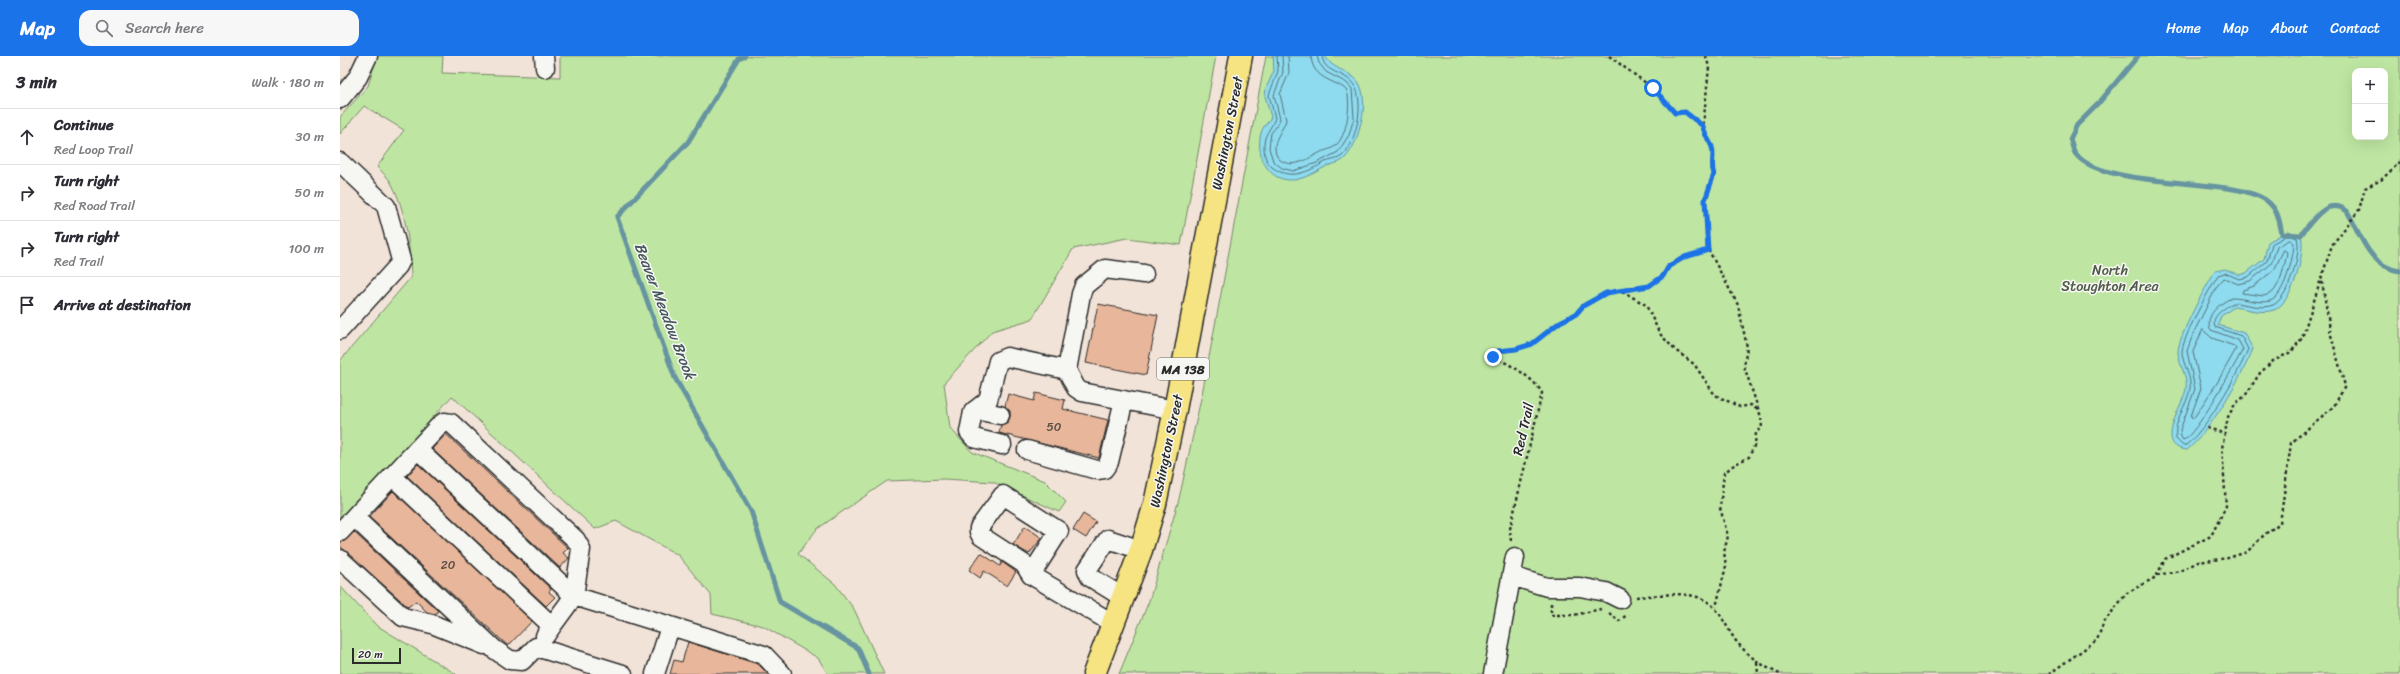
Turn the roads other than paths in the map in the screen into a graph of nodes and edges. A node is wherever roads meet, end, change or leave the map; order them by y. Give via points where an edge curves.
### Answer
1 (368, 56) edge
2 (1241, 56) edge
3 (340, 99) edge
4 (340, 162) edge
5 (1144, 274) dead end
6 (340, 330) edge
7 (1067, 370) junction
8 (1124, 400) junction
9 (975, 410) junction
10 (1176, 410) junction
11 (1000, 415) dead end
12 (1002, 445) dead end
13 (417, 449) junction
14 (1027, 450) dead end
15 (392, 476) junction
16 (354, 517) junction
17 (340, 532) edge
18 (1141, 550) junction
19 (1514, 551) road end
20 (340, 559) edge
21 (1031, 575) junction
22 (1512, 576) junction
23 (574, 596) junction
24 (1124, 598) junction
25 (1620, 598) dead end
26 (1114, 624) junction
27 (552, 626) junction
28 (670, 627) junction
29 (536, 647) junction
30 (494, 649) junction
31 (623, 674) edge
32 (655, 674) edge
33 (782, 674) edge
34 (1094, 674) edge
35 (1492, 674) edge

1 - 3 lane via 358,77
2 - 10 main road, Washington Street / MA 138
4 - 6 lane via 386,206 400,260 398,266
5 - 7 lane via 1105,269 1082,289
7 - 8 lane via 1078,390
7 - 9 lane via 1003,358 996,364 988,400
8 - 10 lane
8 - 14 lane via 1109,462 1104,469 1097,470
9 - 11 lane
9 - 12 lane via 970,434 974,438
10 - 18 main road, Washington Street / MA 138 via 1155,504
13 - 15 lane
13 - 23 lane
13 - 23 lane via 444,422 451,423 461,432 579,544 582,553
15 - 16 lane
15 - 27 lane
16 - 17 lane
16 - 30 lane
18 - 24 main road, Washington Street / MA 138
18 - 24 lane via 1108,539 1087,570 1090,577
19 - 22 lane
20 - 30 lane via 403,617 432,624
21 - 21 lane via 1024,564 979,532 979,528 1003,495 1058,531
21 - 26 lane
22 - 25 lane via 1551,588 1566,585 1580,587 1606,592
22 - 35 lane
23 - 27 lane
23 - 28 lane
24 - 26 main road, Washington Street / MA 138
26 - 34 main road, Washington Street / MA 138
27 - 29 lane
28 - 32 lane
28 - 33 lane via 764,655
29 - 30 lane via 524,660 517,662
29 - 31 lane

